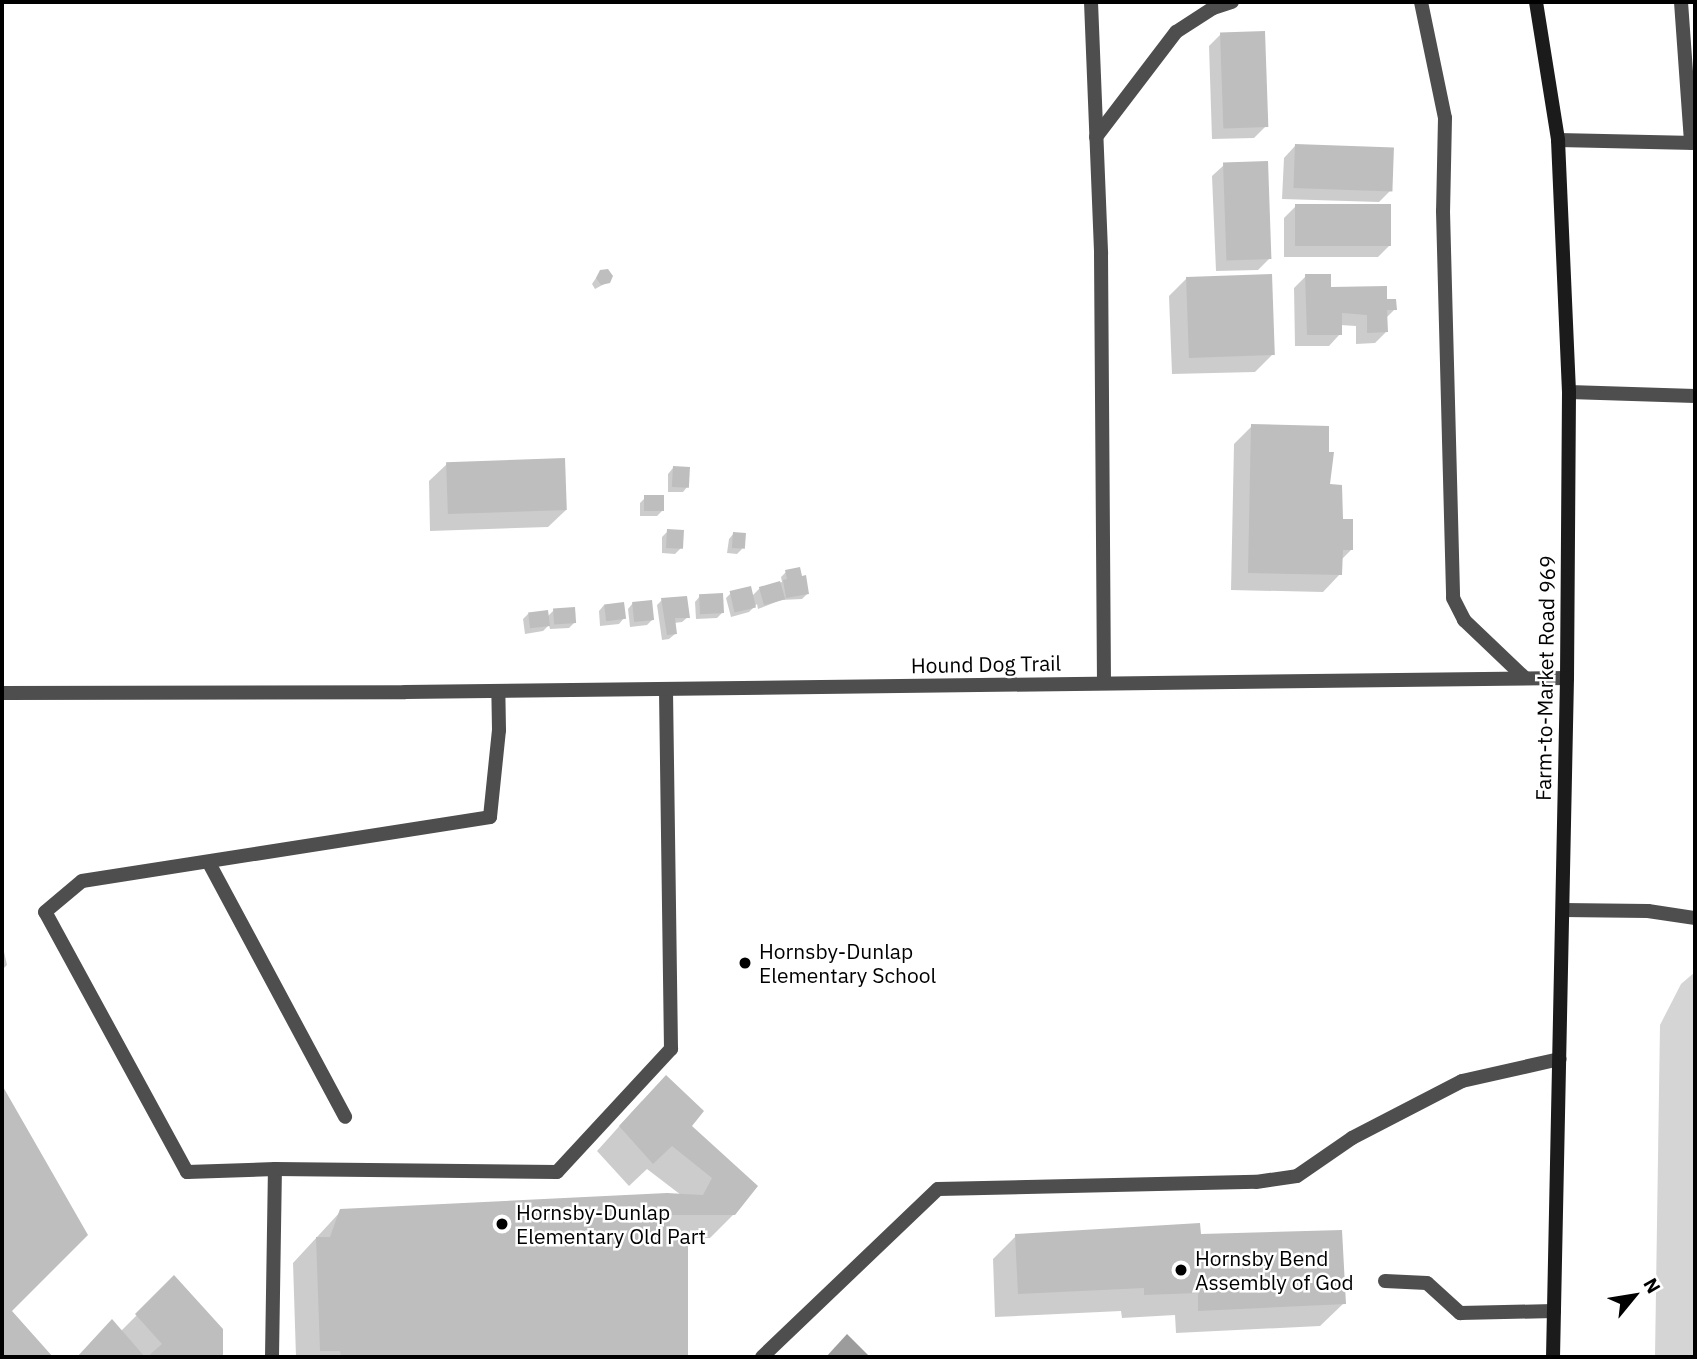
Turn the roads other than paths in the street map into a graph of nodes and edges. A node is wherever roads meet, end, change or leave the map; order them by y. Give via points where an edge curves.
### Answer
1 (1091, 2) edge
2 (1232, 2) edge
3 (1421, 2) edge
4 (1536, 2) edge
5 (1681, 2) edge
6 (1096, 137) junction
7 (1558, 140) junction
8 (1693, 143) edge
9 (1569, 392) junction
10 (1695, 396) edge
11 (1525, 678) junction
12 (1567, 678) junction
13 (1104, 683) junction
14 (666, 689) junction
15 (498, 691) junction
16 (2, 693) edge
17 (209, 863) junction
18 (1563, 910) junction
19 (1695, 918) edge
20 (1560, 1059) junction
21 (345, 1117) dead end
22 (275, 1169) junction
23 (1385, 1281) dead end
24 (1554, 1311) junction
25 (272, 1357) edge
26 (762, 1357) edge
27 (1553, 1357) edge

1 - 6 street
2 - 6 street via 1213,8 1176,32
3 - 11 street via 1445,118 1443,224 1453,598 1464,620
4 - 7 main road, Farm-to-Market Road 969
5 - 8 street
6 - 13 street
7 - 8 street
7 - 9 main road, Farm-to-Market Road 969
9 - 10 street
9 - 12 main road, Farm-to-Market Road 969
11 - 12 street, Hound Dog Trail
11 - 13 street, Hound Dog Trail
12 - 18 main road, Farm-to-Market Road 969
13 - 14 street, Hound Dog Trail
14 - 15 street, Hound Dog Trail
14 - 22 street via 671,1049 556,1172
15 - 16 street, Hound Dog Trail
15 - 17 street via 490,817
17 - 21 street
17 - 22 street via 82,881 45,912 187,1172
18 - 19 street via 1648,911
18 - 20 main road, Farm-to-Market Road 969
20 - 24 main road, Farm-to-Market Road 969
20 - 26 street via 1462,1081 1352,1139 1297,1176 1256,1182 938,1189
22 - 25 street
23 - 24 street via 1427,1283 1460,1313
24 - 27 main road, Farm-to-Market Road 969

